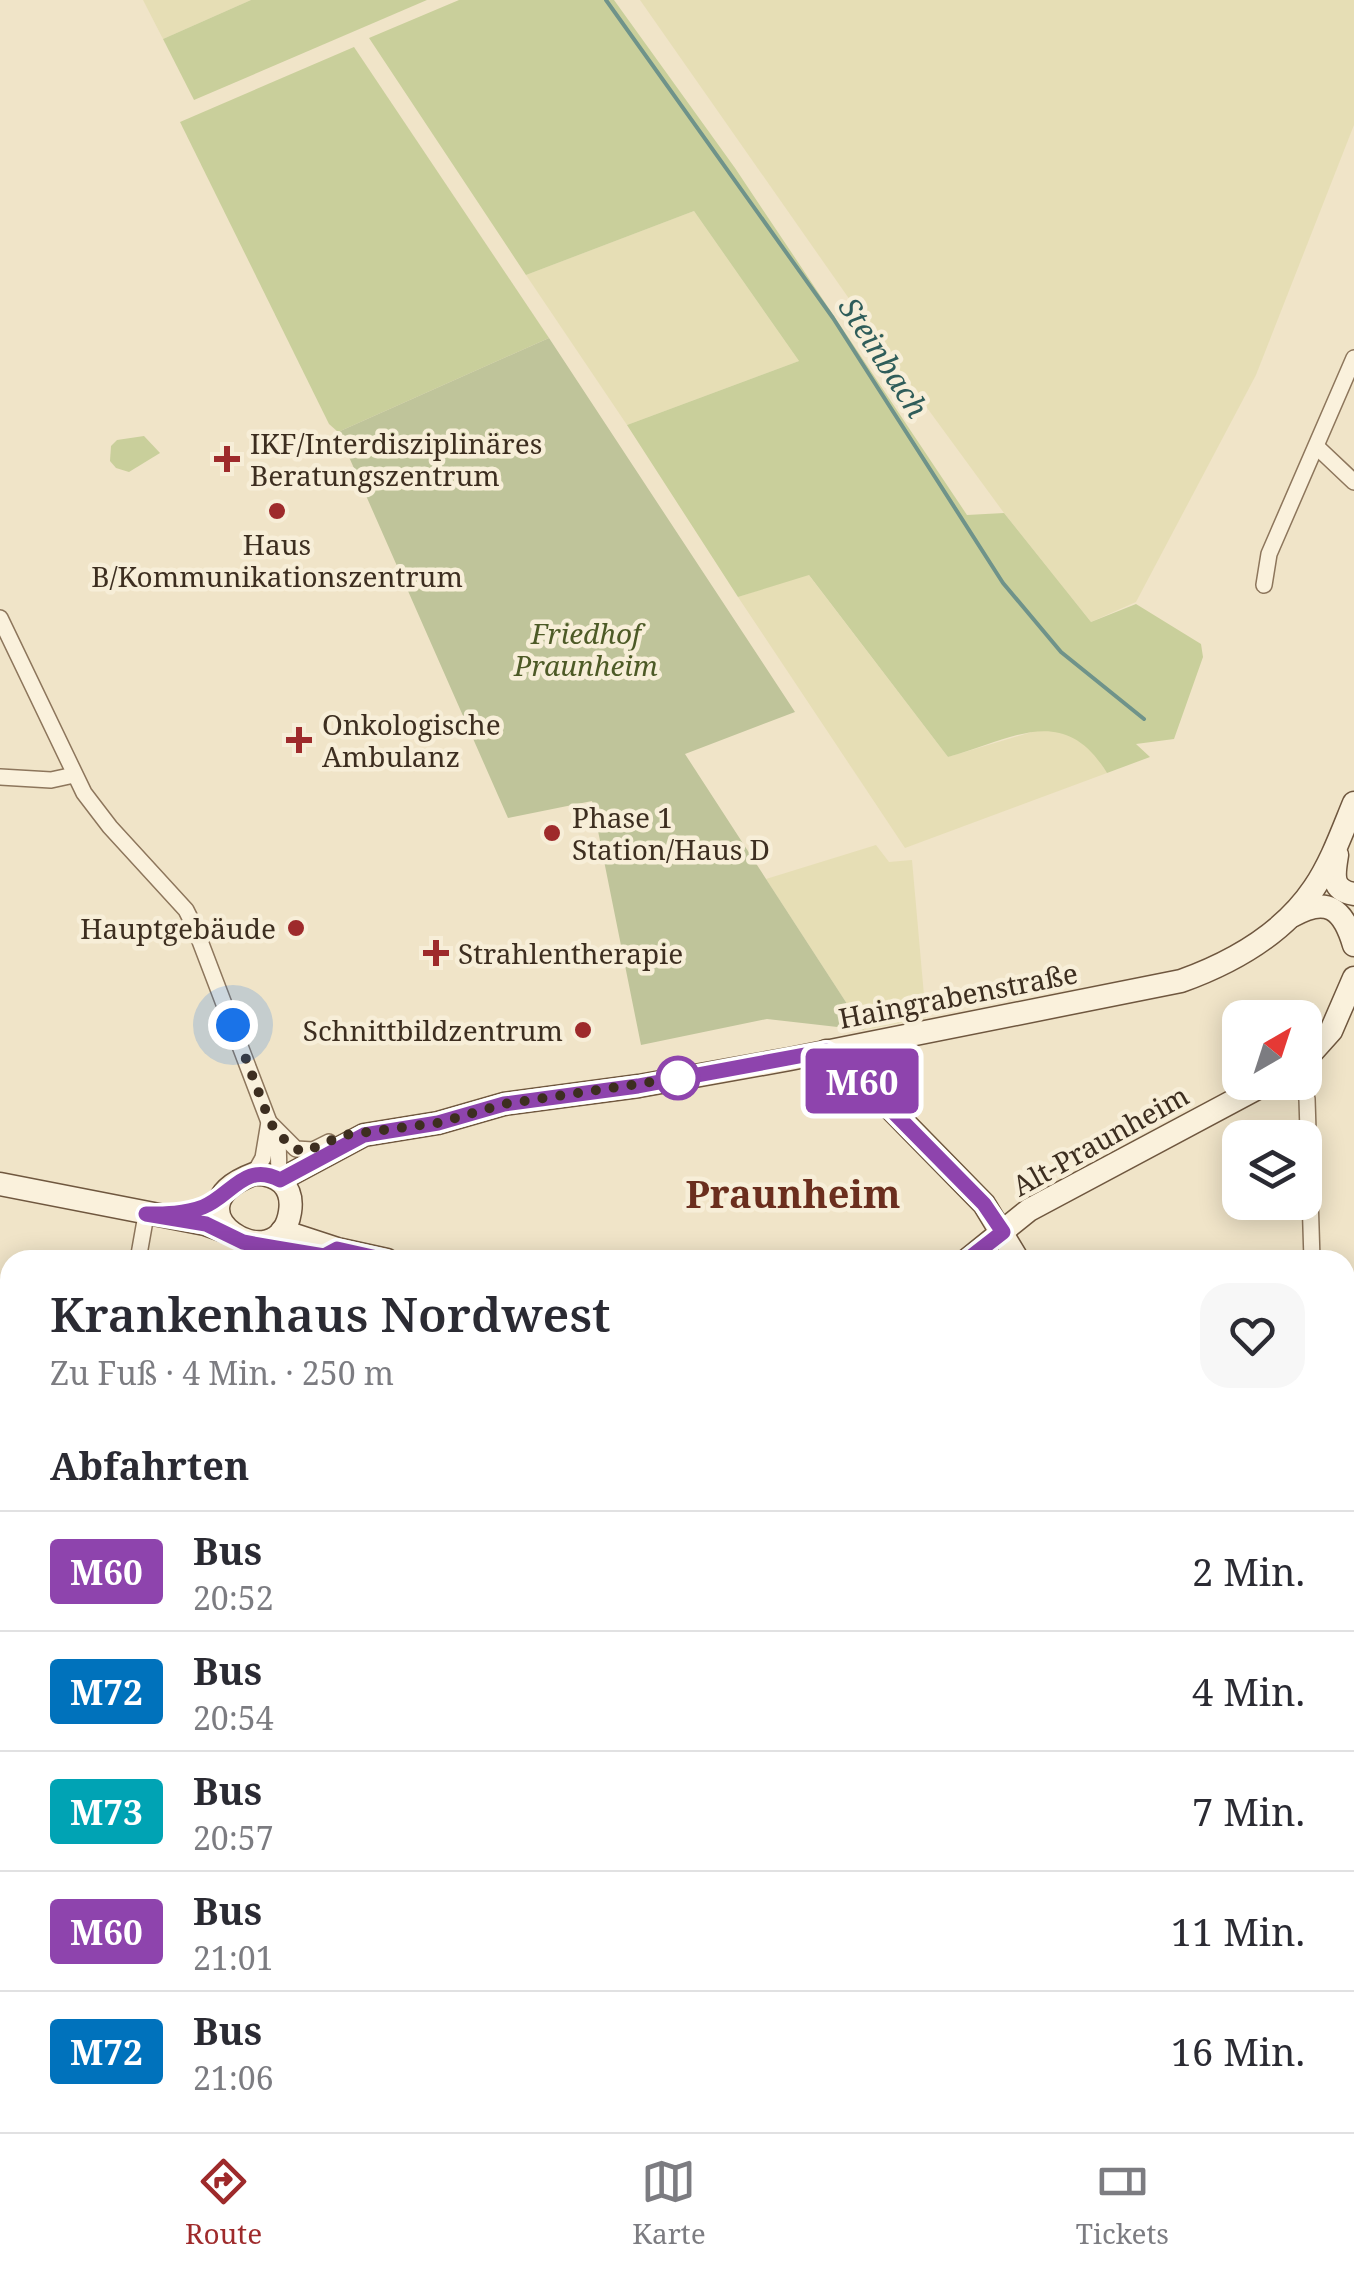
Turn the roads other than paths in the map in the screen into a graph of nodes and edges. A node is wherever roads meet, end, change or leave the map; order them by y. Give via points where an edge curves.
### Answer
1 (1354, 358) edge
2 (1317, 447) junction
3 (1354, 482) edge
4 (1264, 585) dead end
5 (0, 618) edge
6 (74, 775) junction
7 (0, 777) edge
8 (1354, 803) edge
9 (1340, 836) junction
10 (1354, 894) edge
11 (1286, 919) junction
12 (1354, 945) edge
13 (1354, 978) edge
14 (1322, 1040) edge
15 (826, 1051) junction
16 (1235, 1100) edge
17 (1307, 1100) edge
18 (274, 1128) junction
19 (364, 1135) junction
20 (254, 1174) junction
21 (280, 1179) junction
22 (0, 1184) edge
23 (219, 1200) junction
24 (146, 1214) junction
25 (282, 1231) junction
26 (1003, 1232) junction
27 (239, 1245) edge
28 (140, 1250) edge
29 (341, 1250) edge
30 (980, 1250) edge
31 (1013, 1250) edge
32 (1312, 1250) edge

1 - 2 street
2 - 3 street
2 - 4 street via 1269,554
5 - 6 street
6 - 7 street
6 - 18 street via 110,827 186,910
8 - 9 main road
9 - 10 main road via 1334,877 1340,890
9 - 11 main road via 1313,890
11 - 12 main road via 1324,906 1340,915
11 - 15 main road, Haingrabenstraße via 1240,955 1181,981
13 - 14 main road
15 - 19 main road, Haingrabenstraße via 504,1104
15 - 26 main road via 976,1196
16 - 26 main road, Alt-Praunheim via 1029,1210
17 - 32 street
18 - 19 street via 304,1152 344,1135
18 - 20 street
18 - 21 street
19 - 21 main road, Haingrabenstraße
20 - 21 main road
20 - 23 main road
21 - 25 main road via 291,1202
22 - 24 main road
23 - 24 main road via 184,1213
23 - 27 main road
24 - 27 main road via 206,1224
24 - 28 street
25 - 27 main road
25 - 29 main road
26 - 30 main road, Alt-Praunheim
26 - 31 main road

